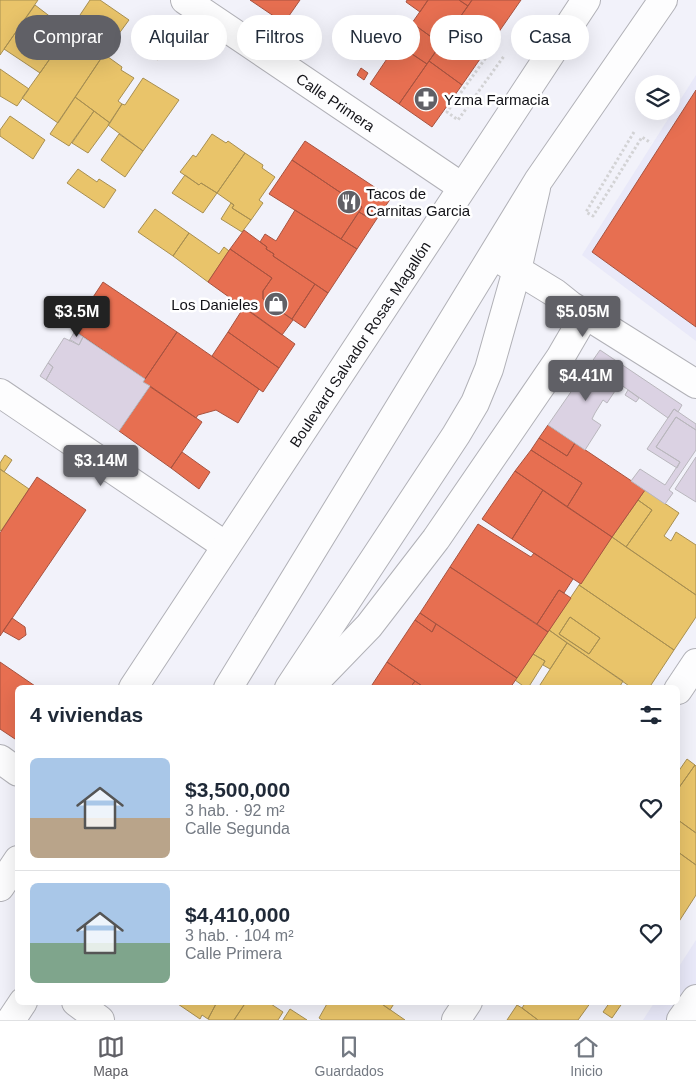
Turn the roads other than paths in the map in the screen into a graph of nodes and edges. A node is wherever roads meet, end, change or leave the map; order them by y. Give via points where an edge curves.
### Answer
1 (185, 0) edge
2 (586, 0) edge
3 (663, 0) edge
4 (538, 181) junction
5 (462, 187) junction
6 (494, 255) junction
7 (516, 270) junction
8 (585, 315) junction
9 (696, 384) edge
10 (0, 393) edge
11 (226, 546) junction
12 (696, 663) edge
13 (135, 685) edge
14 (230, 685) edge
15 (291, 685) edge
16 (312, 685) edge
17 (680, 687) edge
18 (0, 759) edge
19 (15, 770) edge
20 (15, 864) edge
21 (0, 886) edge
22 (696, 999) edge
23 (21, 1005) edge
24 (80, 1005) edge
25 (466, 1005) edge
26 (11, 1020) edge
27 (100, 1020) edge
28 (456, 1020) edge
29 (681, 1020) edge

1 - 5 main road, Calle Primera
2 - 5 main road, Boulevard Salvador Rosas Magallón
3 - 4 main road
4 - 6 main road
4 - 7 main road
5 - 11 main road, Boulevard Salvador Rosas Magallón
6 - 7 main road
6 - 14 main road
7 - 8 main road
7 - 15 main road via 489,368 474,404
8 - 9 main road
8 - 16 main road via 560,358 436,539 369,626
10 - 11 main road
11 - 13 main road, Boulevard Salvador Rosas Magallón
12 - 17 main road
18 - 19 main road
20 - 21 main road
22 - 29 main road
23 - 26 main road
24 - 27 main road
25 - 28 main road

